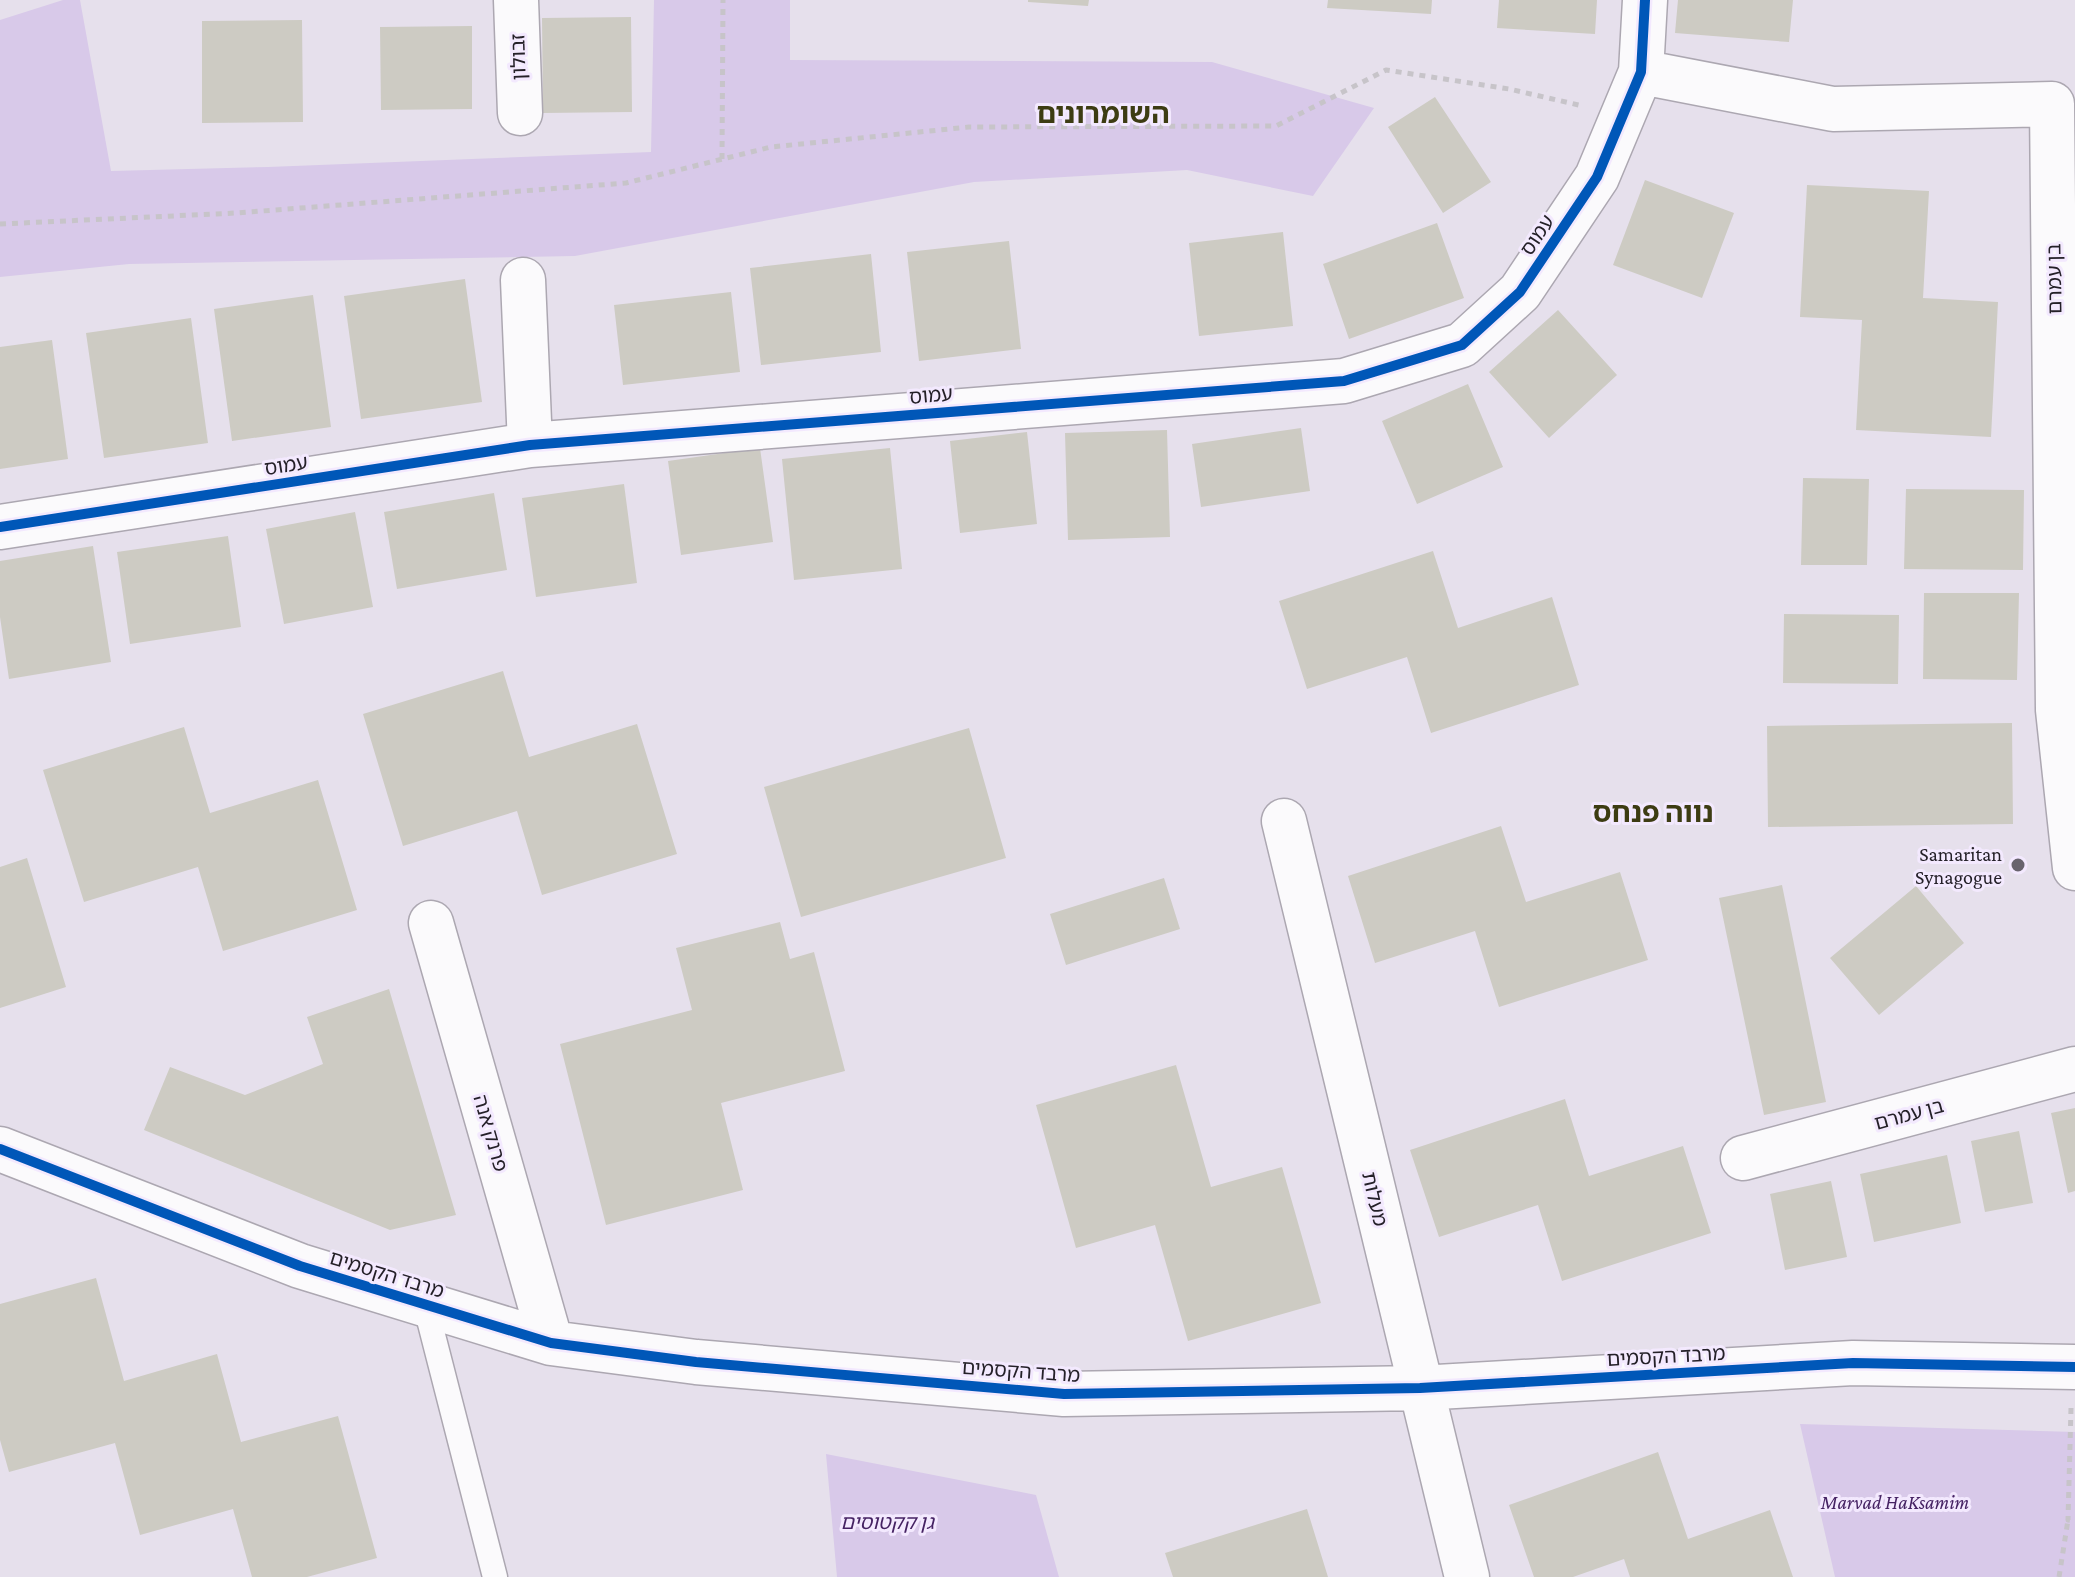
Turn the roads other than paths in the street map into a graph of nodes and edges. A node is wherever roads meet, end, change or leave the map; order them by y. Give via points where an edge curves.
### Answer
1 (516, 0) edge
2 (1645, 0) edge
3 (1641, 72) junction
4 (520, 113) dead end
5 (523, 280) dead end
6 (530, 445) junction
7 (0, 527) edge
8 (1284, 821) dead end
9 (2075, 868) edge
10 (431, 923) dead end
11 (2075, 1069) edge
12 (0, 1149) edge
13 (1743, 1158) dead end
14 (425, 1304) junction
15 (551, 1343) junction
16 (2074, 1367) edge
17 (1420, 1388) junction
18 (495, 1577) edge
19 (1467, 1577) edge

1 - 4 street, זבולון
2 - 3 street, עמוס
3 - 6 street, עמוס via 1597,177 1520,292 1462,345 1344,381
3 - 9 street, בן עמרם via 1833,109 2052,104 2058,710
5 - 6 street
6 - 7 street, עמוס
8 - 17 street, מעלות
10 - 15 street, פרנק אנה
11 - 13 street, בן עמרם
12 - 14 street, מרבד הקסמים via 300,1266
14 - 15 street, מרבד הקסמים
14 - 18 lane
15 - 17 street, מרבד הקסמים via 696,1362 1064,1394
16 - 17 street, מרבד הקסמים via 1853,1363
17 - 19 street, מעלות

